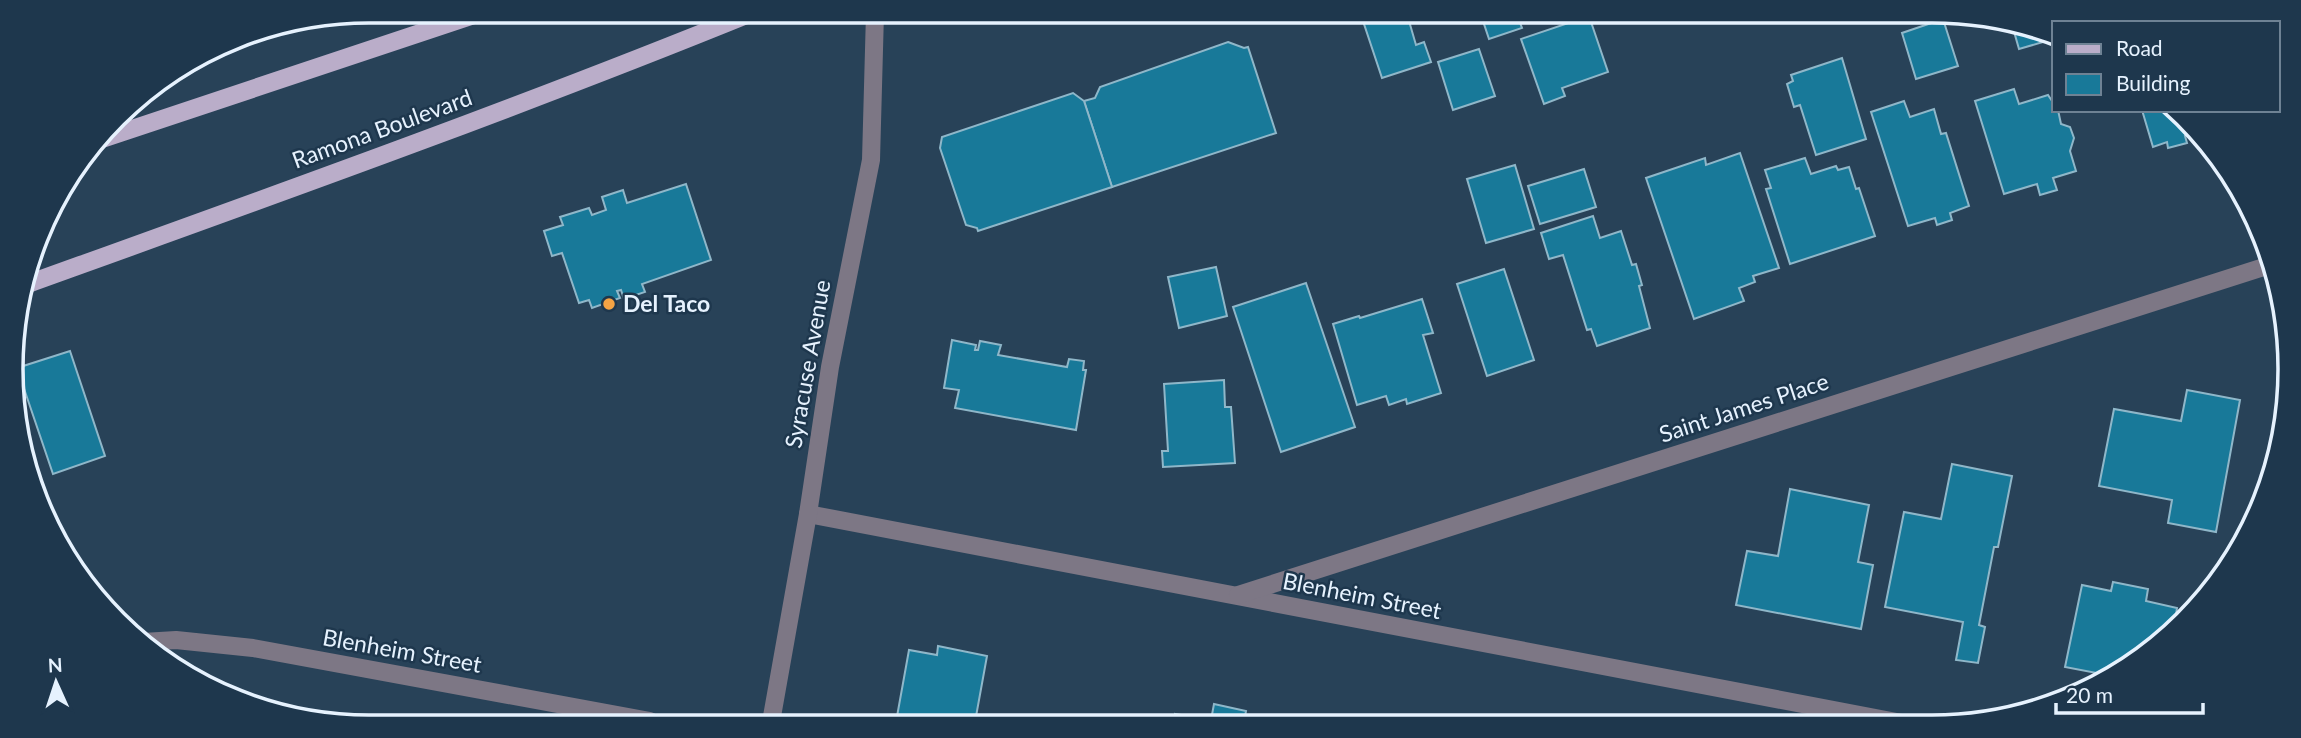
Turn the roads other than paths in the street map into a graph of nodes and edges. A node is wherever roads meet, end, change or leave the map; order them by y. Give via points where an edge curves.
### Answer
1 (450, 23) edge
2 (727, 23) edge
3 (875, 23) edge
4 (114, 135) edge
5 (2263, 267) edge
6 (34, 282) edge
7 (808, 514) junction
8 (1234, 596) junction
9 (155, 641) edge
10 (617, 715) edge
11 (772, 715) edge
12 (1860, 715) edge

1 - 4 main road
2 - 6 main road, Ramona Boulevard via 452,131
3 - 7 street, Syracuse Avenue via 871,160 830,367
5 - 8 street, Saint James Place
7 - 8 street, Blenheim Street
7 - 11 street, Syracuse Avenue
8 - 12 street, Blenheim Street
9 - 10 street, Blenheim Street via 253,648

